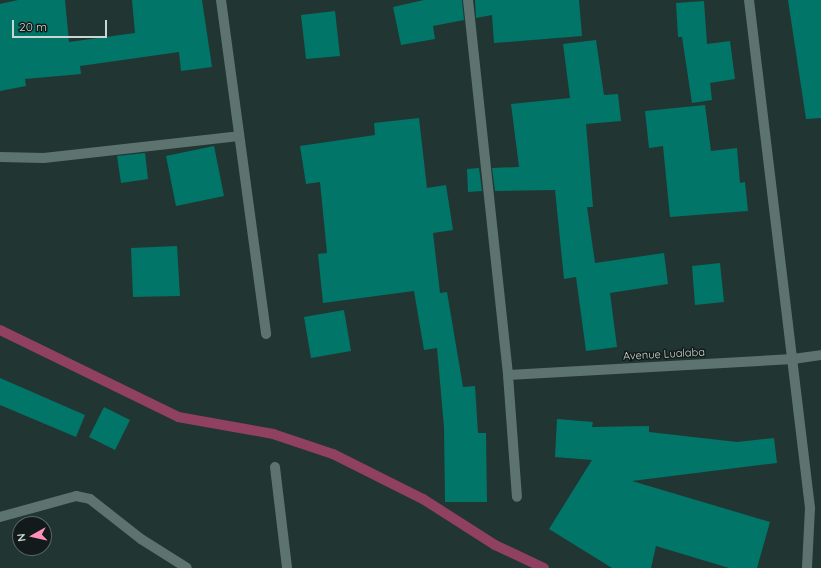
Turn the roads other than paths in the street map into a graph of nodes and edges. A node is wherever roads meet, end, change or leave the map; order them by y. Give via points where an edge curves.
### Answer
1 (221, 0) edge
2 (468, 0) edge
3 (749, 0) edge
4 (239, 136) junction
5 (0, 157) edge
6 (266, 334) dead end
7 (821, 355) edge
8 (793, 359) junction
9 (508, 375) junction
10 (275, 467) dead end
11 (517, 497) dead end
12 (0, 517) edge
13 (187, 568) edge
14 (287, 568) edge
15 (806, 568) edge

1 - 4 street
2 - 9 street
3 - 8 street
4 - 5 street via 44,158
4 - 6 street
7 - 8 street, Avenue Lualaba
8 - 9 street, Avenue Lualaba
8 - 15 street via 810,508
9 - 11 street
10 - 14 street
12 - 13 street via 76,496 90,499 141,539

